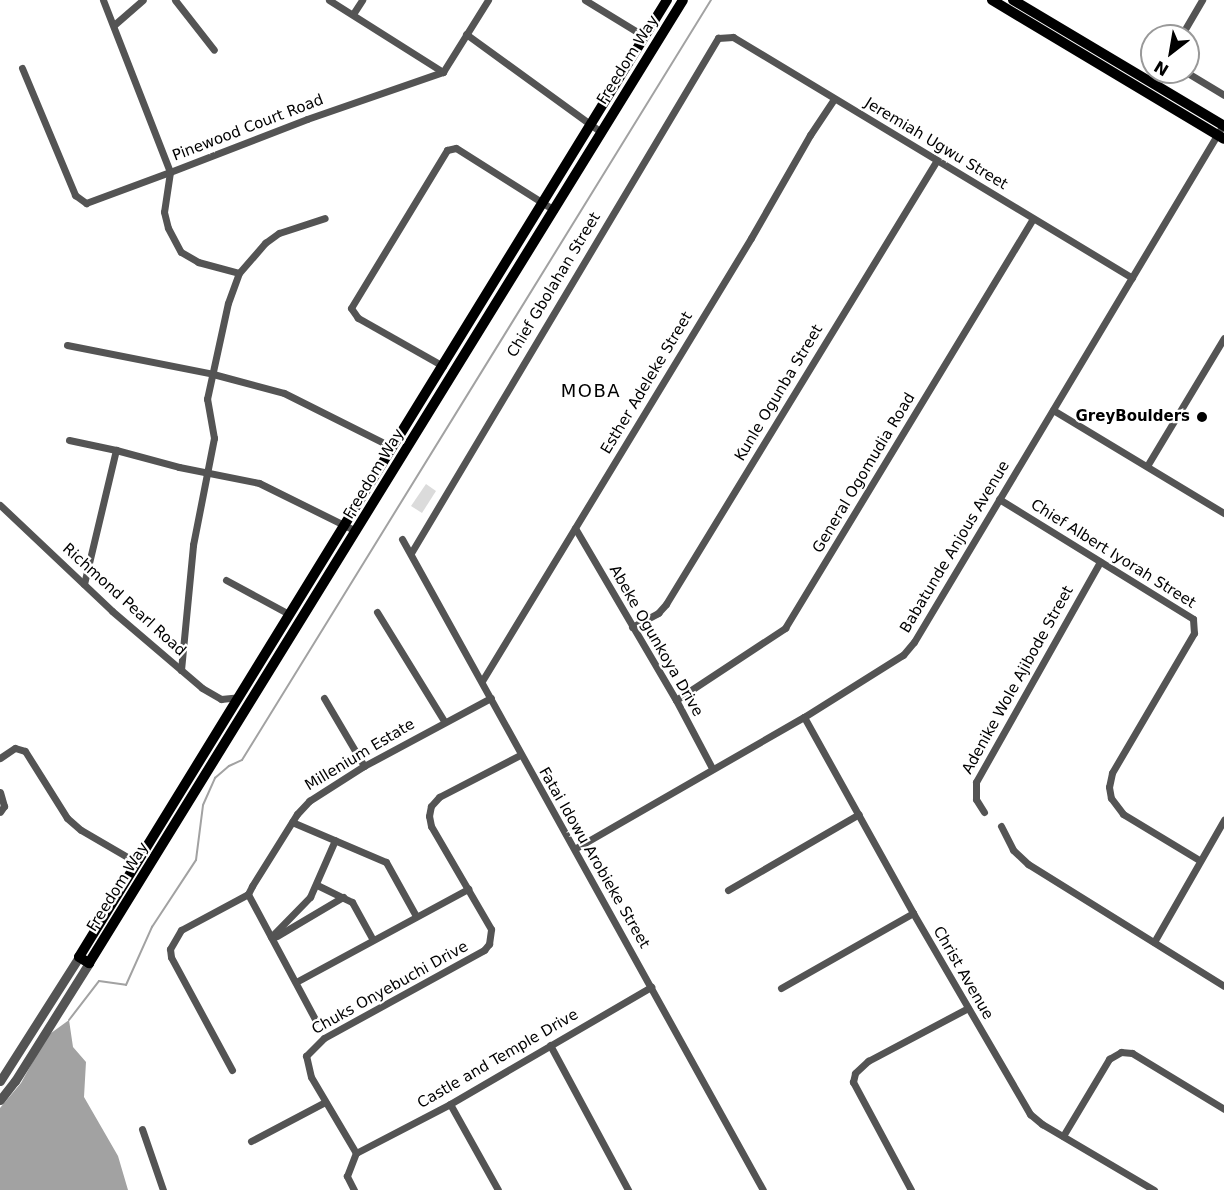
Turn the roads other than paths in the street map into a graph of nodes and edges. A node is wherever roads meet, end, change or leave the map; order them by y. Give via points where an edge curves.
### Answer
1 (103, 0) edge
2 (143, 0) edge
3 (175, 0) edge
4 (329, 0) edge
5 (362, 0) edge
6 (488, 0) edge
7 (585, 0) edge
8 (667, 0) edge
9 (683, 0) edge
10 (992, 0) edge
11 (1013, 0) edge
12 (1202, 0) edge
13 (353, 14) junction
14 (1188, 24) edge
15 (114, 25) junction
16 (466, 34) junction
17 (725, 35) joint
18 (644, 36) junction
19 (214, 50) dead end
20 (22, 68) dead end
21 (443, 72) junction
22 (1140, 75) edge
23 (1200, 80) edge
24 (1154, 84) edge
25 (1224, 95) edge
26 (834, 99) junction
27 (590, 124) junction
28 (1222, 131) edge
29 (602, 132) junction
30 (937, 160) junction
31 (170, 172) junction
32 (542, 203) junction
33 (554, 210) junction
34 (325, 218) dead end
35 (1033, 219) junction
36 (239, 273) junction
37 (1132, 278) junction
38 (1224, 338) edge
39 (67, 345) dead end
40 (443, 366) junction
41 (213, 374) junction
42 (1053, 410) junction
43 (69, 440) dead end
44 (392, 447) junction
45 (116, 450) junction
46 (1147, 466) junction
47 (208, 472) junction
48 (999, 499) junction
49 (0, 505) edge
50 (1224, 513) edge
51 (344, 525) junction
52 (575, 528) junction
53 (356, 531) junction
54 (402, 539) dead end
55 (411, 553) junction
56 (1100, 562) junction
57 (226, 580) dead end
58 (84, 584) junction
59 (377, 612) dead end
60 (289, 614) junction
61 (632, 627) junction
62 (182, 670) junction
63 (482, 681) junction
64 (239, 697) junction
65 (324, 698) dead end
66 (491, 698) junction
67 (676, 700) junction
68 (804, 717) junction
69 (444, 721) junction
70 (520, 756) junction
71 (0, 758) edge
72 (364, 766) junction
73 (712, 768) junction
74 (0, 792) edge
75 (0, 812) edge
76 (984, 812) dead end
77 (859, 814) junction
78 (1224, 820) edge
79 (292, 822) junction
80 (1001, 826) dead end
81 (334, 840) junction
82 (576, 848) junction
83 (1200, 860) junction
84 (136, 861) junction
85 (317, 885) junction
86 (468, 889) junction
87 (728, 890) dead end
88 (248, 894) junction
89 (343, 897) junction
90 (913, 913) junction
91 (416, 916) junction
92 (271, 938) junction
93 (373, 940) junction
94 (1154, 942) junction
95 (84, 960) junction
96 (296, 982) junction
97 (1224, 986) edge
98 (651, 987) junction
99 (781, 988) dead end
100 (968, 1008) junction
101 (316, 1021) dead end
102 (550, 1045) junction
103 (232, 1070) dead end
104 (0, 1081) edge
105 (0, 1100) edge
106 (326, 1102) junction
107 (450, 1104) junction
108 (1224, 1109) edge
109 (142, 1129) dead end
110 (1063, 1136) junction
111 (251, 1141) dead end
112 (356, 1153) junction
113 (163, 1190) edge
114 (354, 1190) edge
115 (498, 1190) edge
116 (628, 1190) edge
117 (763, 1190) edge
118 (912, 1190) edge
119 (1154, 1190) edge

1 - 15 street, Pinewood Court Road
2 - 15 street
3 - 19 street
4 - 13 street
5 - 13 street
6 - 16 street
7 - 18 street
8 - 18 main road, Freedom Way
9 - 29 main road, Freedom Way
10 - 28 main road
11 - 22 main road
12 - 14 street
13 - 21 street
15 - 31 street, Pinewood Court Road
16 - 21 street
16 - 27 street
17 - 26 street, Jeremiah Ugwu Street
17 - 55 street, Chief Gbolahan Street via 712,44
18 - 27 main road, Freedom Way
20 - 31 street via 75,195 86,203
21 - 31 street, Pinewood Court Road
23 - 25 street
24 - 28 main road
26 - 30 street, Jeremiah Ugwu Street
26 - 52 street, Esther Adeleke Street
27 - 29 street
27 - 32 main road, Freedom Way
28 - 37 street, Babatunde Anjous Avenue
29 - 33 main road, Freedom Way
30 - 35 street, Jeremiah Ugwu Street
30 - 61 street, Kunle Ogunba Street via 666,604
31 - 36 street via 164,212 180,252 198,262
32 - 33 street
32 - 40 main road, Freedom Way
32 - 40 street via 456,148 447,150 426,182 351,308 358,318
33 - 53 main road, Freedom Way
34 - 36 street via 279,233
35 - 37 street, Jeremiah Ugwu Street
35 - 67 street, General Ogomudia Road via 785,628
36 - 41 street via 228,303
37 - 42 street, Babatunde Anjous Avenue
38 - 46 street
39 - 41 street
40 - 44 main road, Freedom Way
41 - 44 street via 284,393
41 - 47 street via 207,399 214,438
42 - 46 street
42 - 48 street, Babatunde Anjous Avenue
43 - 45 street
44 - 51 main road, Freedom Way
45 - 47 street
45 - 58 street
46 - 50 street
47 - 51 street via 259,483
47 - 62 street via 193,545
48 - 56 street, Chief Albert Iyorah Street
48 - 68 street, Babatunde Anjous Avenue via 903,655
49 - 58 street, Richmond Pearl Road
51 - 53 street
51 - 60 main road, Freedom Way
52 - 61 street, Abeke Ogunkoya Drive
52 - 63 street, Esther Adeleke Street
53 - 95 main road, Freedom Way
54 - 55 street, Fatai Idowu Arobieke Street
55 - 63 street, Fatai Idowu Arobieke Street
56 - 76 street, Adenike Wole Ajibode Street via 976,782 976,799
56 - 83 street, Chief Albert Iyorah Street via 1192,619 1195,626 1112,773 1109,787 1111,798 1123,814
57 - 60 street
58 - 62 street, Richmond Pearl Road
59 - 69 street
60 - 64 main road, Freedom Way
61 - 67 street, Abeke Ogunkoya Drive
62 - 64 street, Richmond Pearl Road via 220,699
63 - 66 street, Fatai Idowu Arobieke Street
64 - 84 main road, Freedom Way
65 - 72 street
66 - 69 street, Millenium Estate
66 - 70 street, Fatai Idowu Arobieke Street
67 - 73 street, Abeke Ogunkoya Drive
68 - 73 street, Babatunde Anjous Avenue
68 - 77 street, Christ Avenue
69 - 72 street, Millenium Estate
70 - 82 street, Fatai Idowu Arobieke Street
70 - 86 street, Chuks Onyebuchi Drive via 439,796 431,806 431,826
71 - 84 street via 15,748 25,751 67,818
72 - 79 street, Millenium Estate via 309,801
73 - 82 street, Babatunde Anjous Avenue
74 - 75 street via 4,806
77 - 87 street
77 - 90 street, Christ Avenue
78 - 83 street
79 - 81 street
79 - 88 street, Millenium Estate
80 - 94 street via 1018,856
81 - 85 street
81 - 91 street via 386,862
82 - 98 street, Fatai Idowu Arobieke Street
83 - 94 street
84 - 95 main road, Freedom Way
85 - 89 street
85 - 92 street
86 - 91 street
86 - 106 street, Chuks Onyebuchi Drive via 491,929 489,944 311,1048 306,1066
88 - 92 street
88 - 103 street via 181,930 170,949
89 - 92 street
89 - 93 street via 352,902
90 - 99 street
90 - 100 street, Christ Avenue
91 - 93 street
92 - 96 street
93 - 96 street
94 - 97 street
95 - 104 street
95 - 105 street via 15,1081
96 - 101 street
98 - 102 street, Castle and Temple Drive
98 - 117 street, Fatai Idowu Arobieke Street
100 - 110 street, Christ Avenue via 1030,1114
100 - 118 street via 868,1061 855,1073 853,1082
102 - 107 street, Castle and Temple Drive
102 - 116 street
106 - 111 street
106 - 112 street, Chuks Onyebuchi Drive
107 - 112 street, Castle and Temple Drive
107 - 115 street
108 - 110 street via 1132,1053 1121,1052 1109,1059
109 - 113 street
110 - 119 street, Christ Avenue
112 - 114 street via 347,1176

